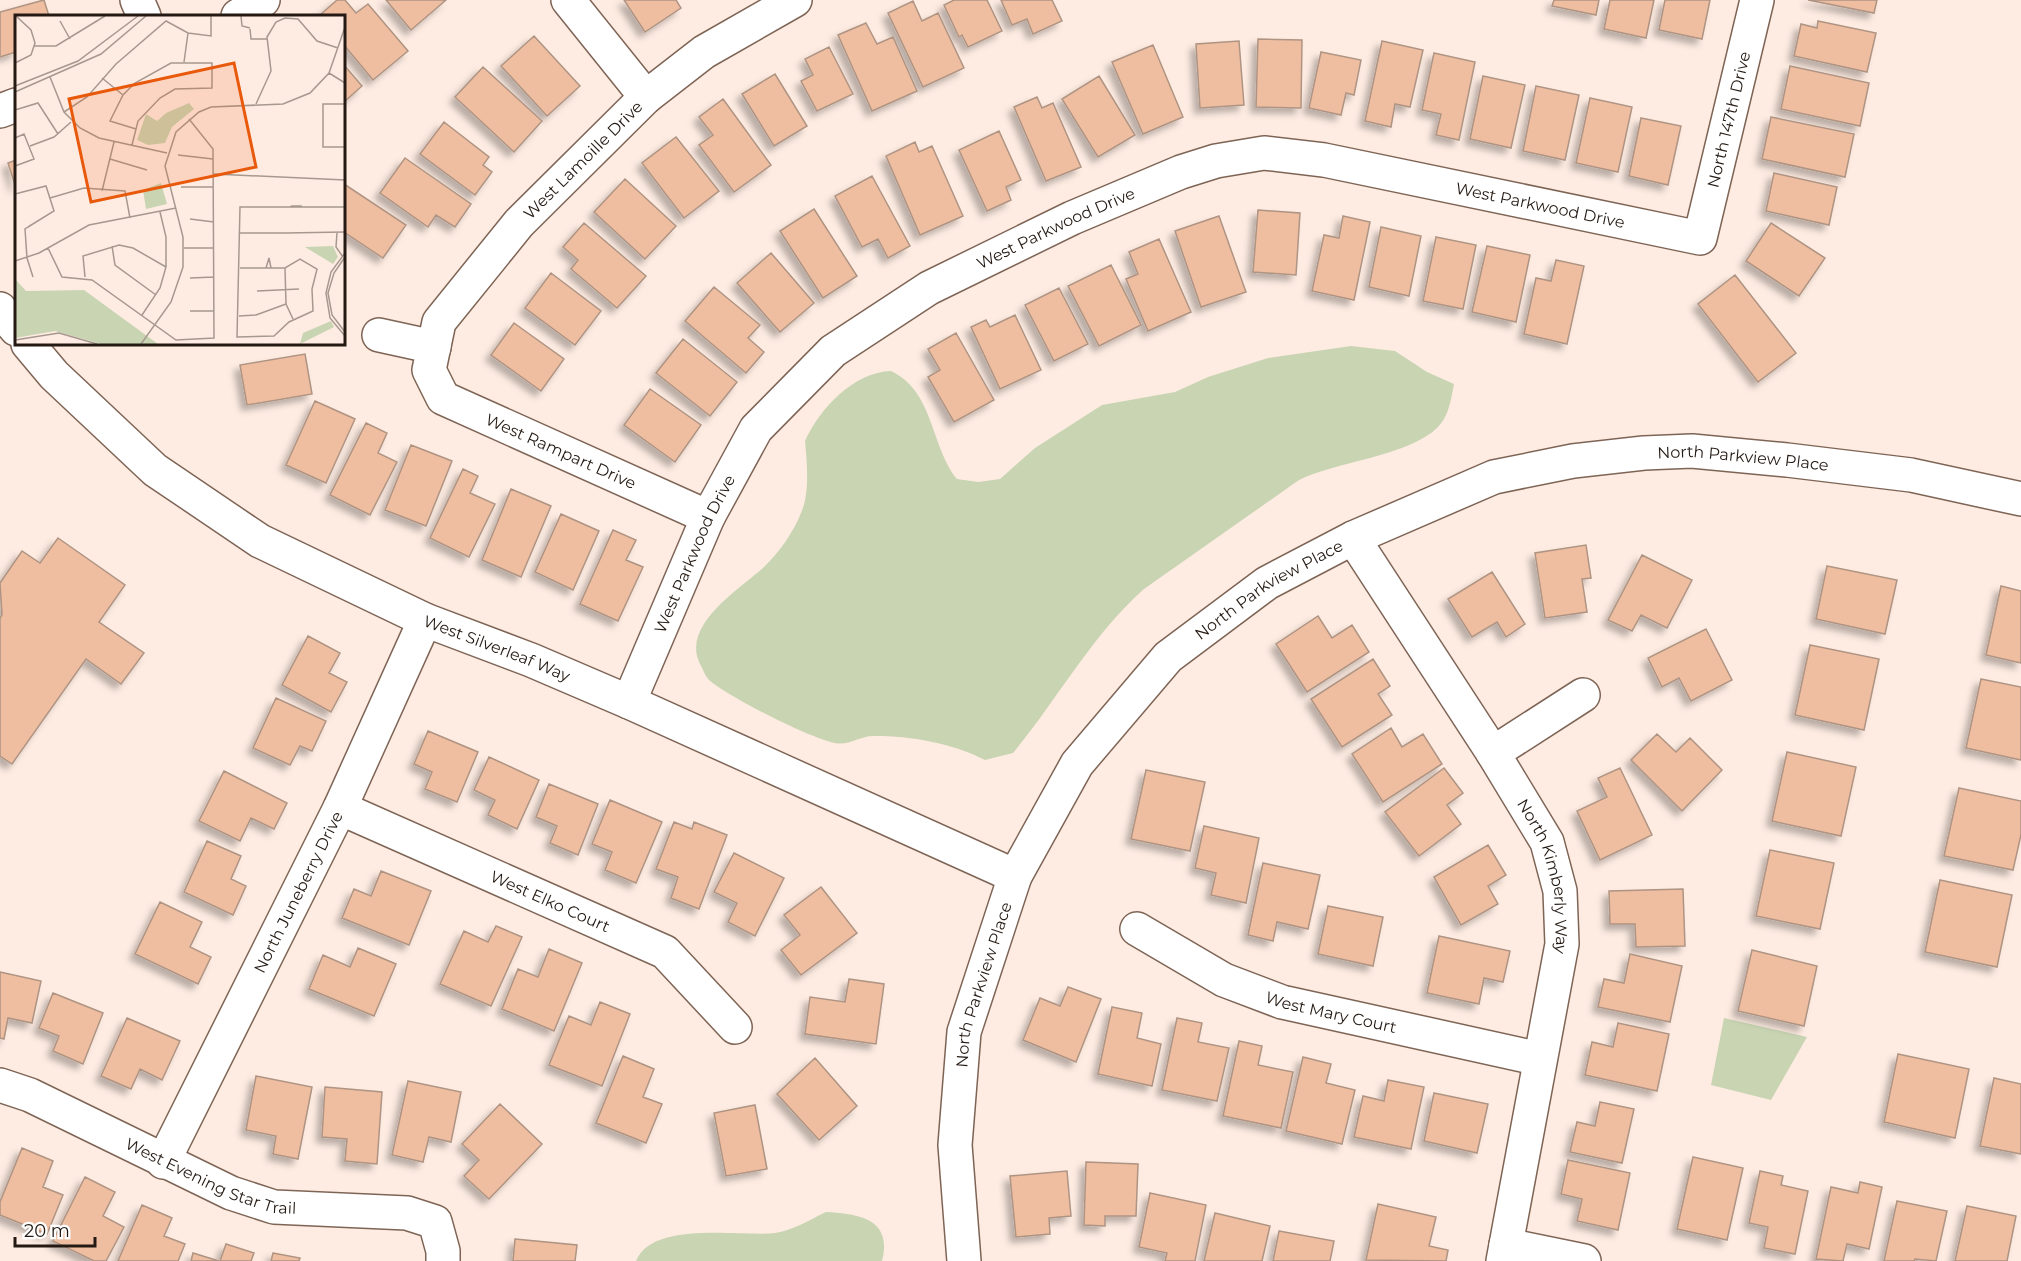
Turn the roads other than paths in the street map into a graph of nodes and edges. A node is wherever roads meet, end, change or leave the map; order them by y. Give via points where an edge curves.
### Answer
1 (137, 0) edge
2 (263, 0) edge
3 (568, 0) edge
4 (795, 0) edge
5 (1757, 0) edge
6 (144, 15) edge
7 (240, 15) edge
8 (646, 98) junction
9 (15, 105) edge
10 (0, 111) edge
11 (1700, 238) joint
12 (0, 309) edge
13 (15, 328) edge
14 (379, 336) dead end
15 (29, 345) edge
16 (431, 359) junction
17 (2021, 499) edge
18 (708, 517) junction
19 (1353, 538) junction
20 (425, 620) junction
21 (1583, 695) dead end
22 (629, 702) junction
23 (1493, 753) junction
24 (340, 808) junction
25 (1015, 876) junction
26 (1137, 929) dead end
27 (735, 1027) dead end
28 (1540, 1059) junction
29 (0, 1085) edge
30 (163, 1162) junction
31 (1504, 1253) edge
32 (443, 1261) edge
33 (964, 1261) edge
34 (1584, 1261) edge

1 - 6 street
2 - 7 street
3 - 8 street
4 - 8 street, West Lamoille Drive via 704,52
5 - 11 street, North 147th Drive
8 - 16 street, West Lamoille Drive via 519,223 439,322
9 - 10 street
11 - 18 street, West Parkwood Drive via 1323,160 1264,153 1216,161 1072,218 929,288 833,351 756,429
12 - 13 street
14 - 16 street
15 - 20 street, West Silverleaf Way via 54,375 155,470 260,541
16 - 18 street, West Rampart Drive via 443,398
17 - 19 street, North Parkview Place via 1911,475 1810,462 1692,451 1644,453 1573,461 1494,477
18 - 22 street, West Parkwood Drive
19 - 23 street, North Kimberly Way
19 - 25 street, North Parkview Place via 1268,583 1168,657 1077,764
20 - 22 street, West Silverleaf Way
20 - 24 street, North Juneberry Drive
21 - 23 street
22 - 25 street, West Silverleaf Way
23 - 28 street, North Kimberly Way via 1547,842 1560,891 1562,944
24 - 27 street, West Elko Court via 665,952
24 - 30 street, North Juneberry Drive
25 - 33 street, North Parkview Place via 964,1032 956,1145
26 - 28 street, West Mary Court via 1224,980 1282,1002
28 - 31 street, North Kimberly Way
29 - 30 street, West Evening Star Trail via 30,1095
30 - 32 street, West Evening Star Trail via 231,1193 274,1207 407,1214 435,1222
31 - 34 street

